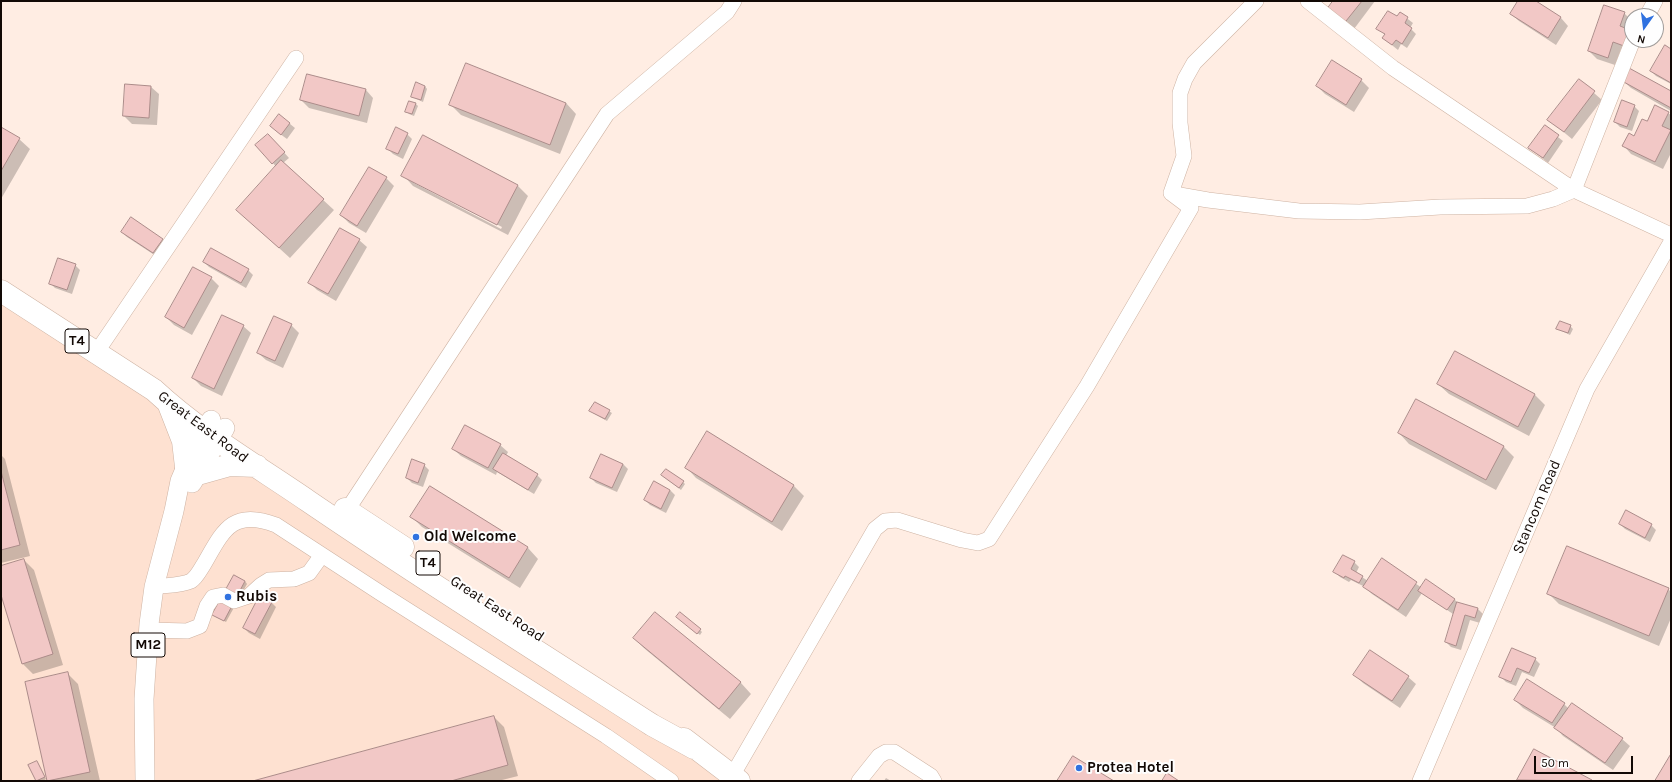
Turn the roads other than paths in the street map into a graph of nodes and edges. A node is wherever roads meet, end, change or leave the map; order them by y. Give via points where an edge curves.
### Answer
1 (734, 1) edge
2 (1256, 1) edge
3 (1308, 1) edge
4 (1630, 48) edge
5 (296, 58) dead end
6 (1574, 190) junction
7 (1171, 193) junction
8 (1671, 235) edge
9 (1671, 242) edge
10 (1, 291) edge
11 (96, 353) junction
12 (161, 397) junction
13 (215, 429) junction
14 (257, 466) junction
15 (192, 470) junction
16 (343, 516) junction
17 (322, 555) junction
18 (154, 587) junction
19 (149, 630) junction
20 (736, 778) edge
21 (145, 781) edge
22 (671, 781) edge
23 (859, 781) edge
24 (934, 781) edge
25 (1420, 781) edge

1 - 16 street via 727,12 607,114
2 - 7 street via 1194,63 1185,79 1180,93 1184,156
3 - 6 street via 1393,68
4 - 6 street
5 - 11 street
6 - 7 street via 1527,206 1440,207 1360,212 1299,211
6 - 8 street
7 - 20 street via 1191,208 1087,386 989,539 978,543 962,540 897,520 885,521 875,529
9 - 25 street, Stancom Road via 1587,389
10 - 11 highway, T4
11 - 12 highway, T4
12 - 13 highway, Great East Road / T4 via 173,398
12 - 15 highway via 183,441
13 - 14 highway, Great East Road / T4
13 - 15 main road, M12
13 - 16 highway, Great East Road / T4
14 - 15 highway via 230,465
14 - 16 highway, Great East Road / T4
15 - 18 main road, M12 via 174,511
16 - 20 highway, Great East Road / T4 via 510,616 668,726
17 - 18 street via 276,525 260,519 247,519 235,522 222,534 198,574 191,580
17 - 19 street via 309,573 294,580 269,580 248,596 234,601 223,595 212,597 200,626 187,631
17 - 22 street via 606,736
18 - 19 main road, M12
19 - 21 main road, M12 via 144,700
23 - 24 street via 880,756 886,752 894,752 931,776

